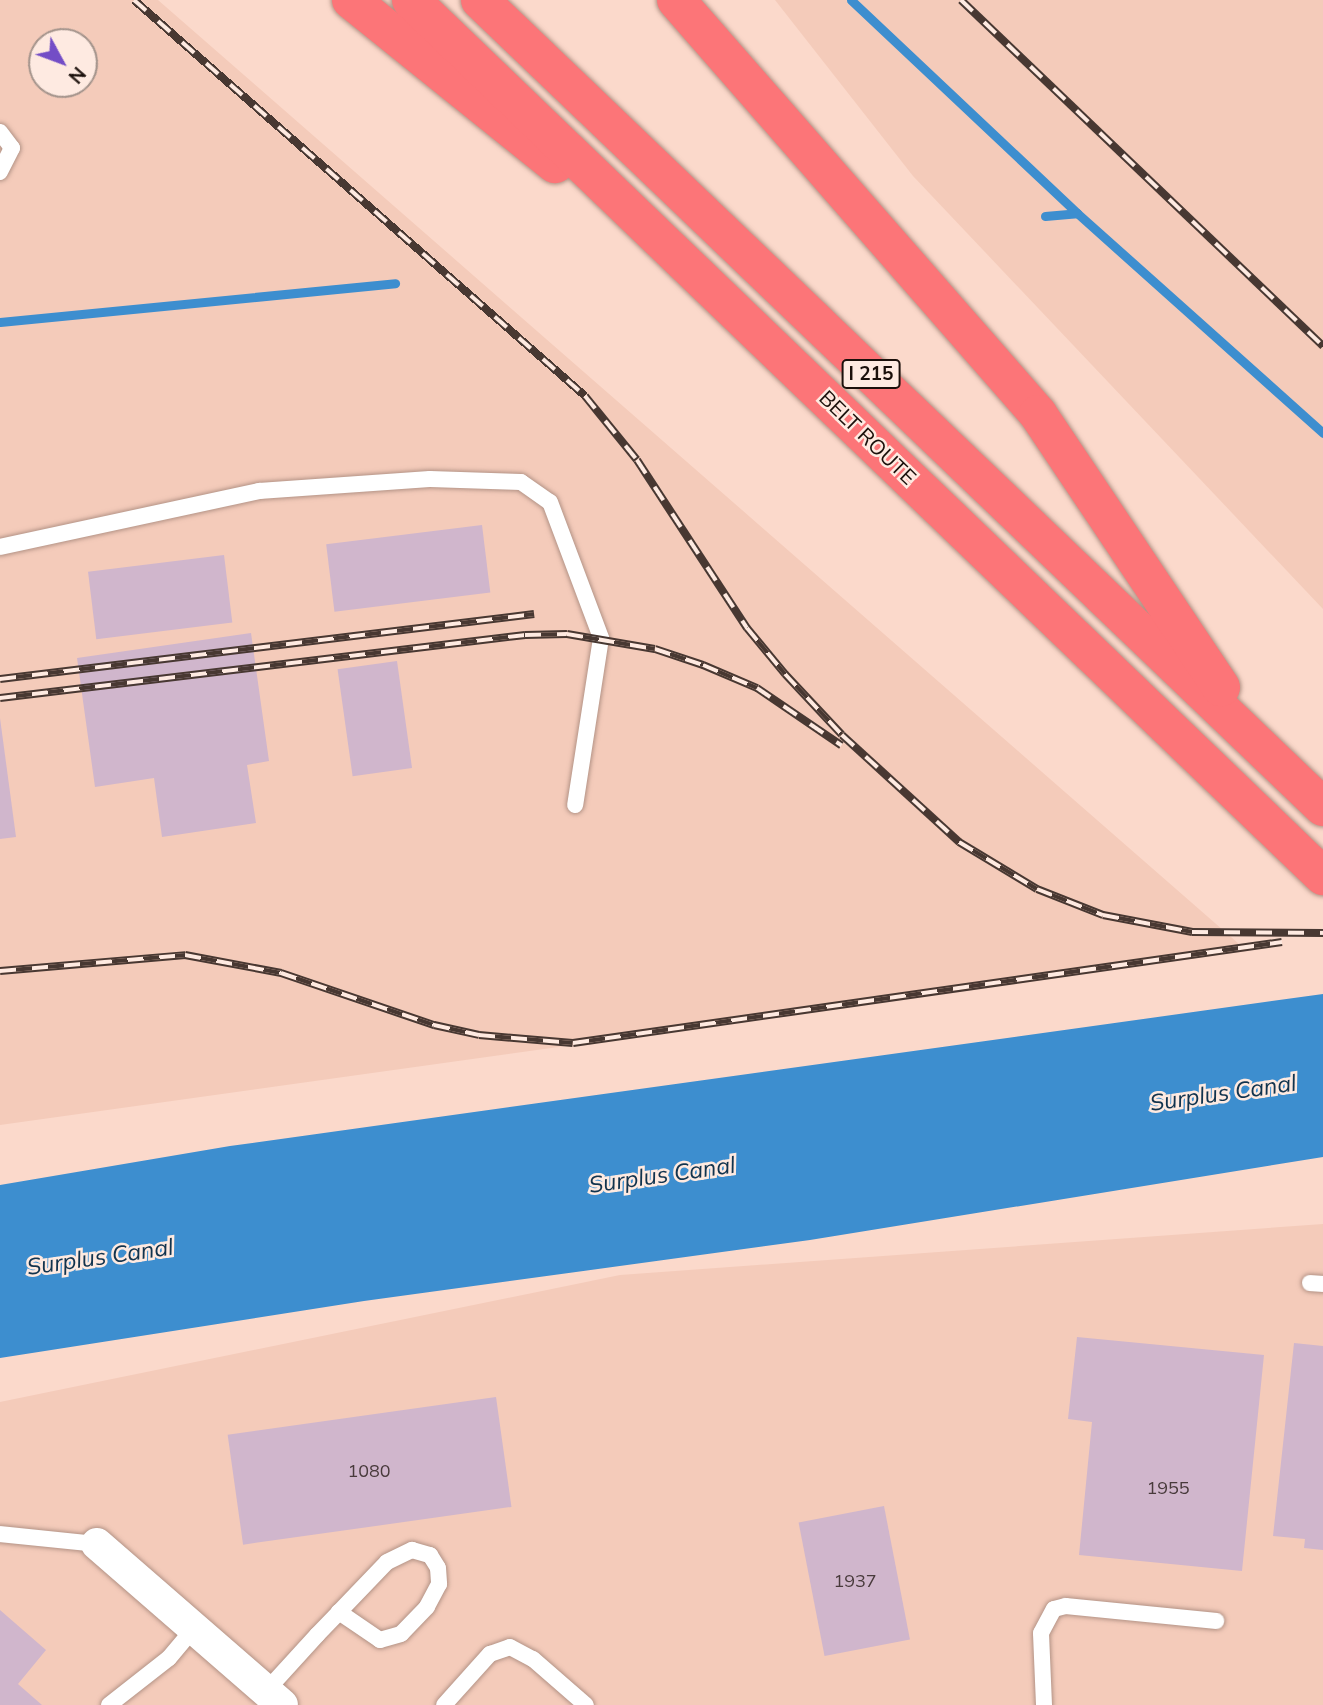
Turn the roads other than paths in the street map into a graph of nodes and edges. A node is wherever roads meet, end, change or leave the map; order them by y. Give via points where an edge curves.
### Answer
1 (351, 0) edge
2 (411, 0) edge
3 (480, 0) edge
4 (676, 0) edge
5 (0, 132) edge
6 (0, 172) edge
7 (673, 249) junction
8 (0, 547) edge
9 (1261, 747) junction
10 (575, 805) dead end
11 (1323, 807) edge
12 (1323, 876) edge
13 (0, 1534) edge
14 (97, 1544) joint
15 (339, 1612) junction
16 (1216, 1621) dead end
17 (194, 1628) junction
18 (274, 1698) edge
19 (109, 1705) edge
20 (444, 1705) edge
21 (586, 1705) edge
22 (1044, 1705) edge

1 - 7 highway via 504,127
2 - 7 highway, BELT ROUTE / I 215
3 - 9 highway, I 215
4 - 9 highway via 1038,414
5 - 6 lane via 12,148
7 - 12 highway, BELT ROUTE / I 215
8 - 10 lane via 259,491 430,479 521,482 550,502 601,638
9 - 11 highway, I 215
13 - 14 lane
14 - 17 street
15 - 15 lane via 387,1562 412,1550 430,1555 438,1568 439,1584 427,1607 401,1634 380,1640
15 - 18 lane
16 - 22 lane via 1066,1606 1054,1609 1041,1633
17 - 18 street
17 - 19 lane via 169,1658 121,1691
20 - 21 lane via 490,1654 510,1647 533,1659

